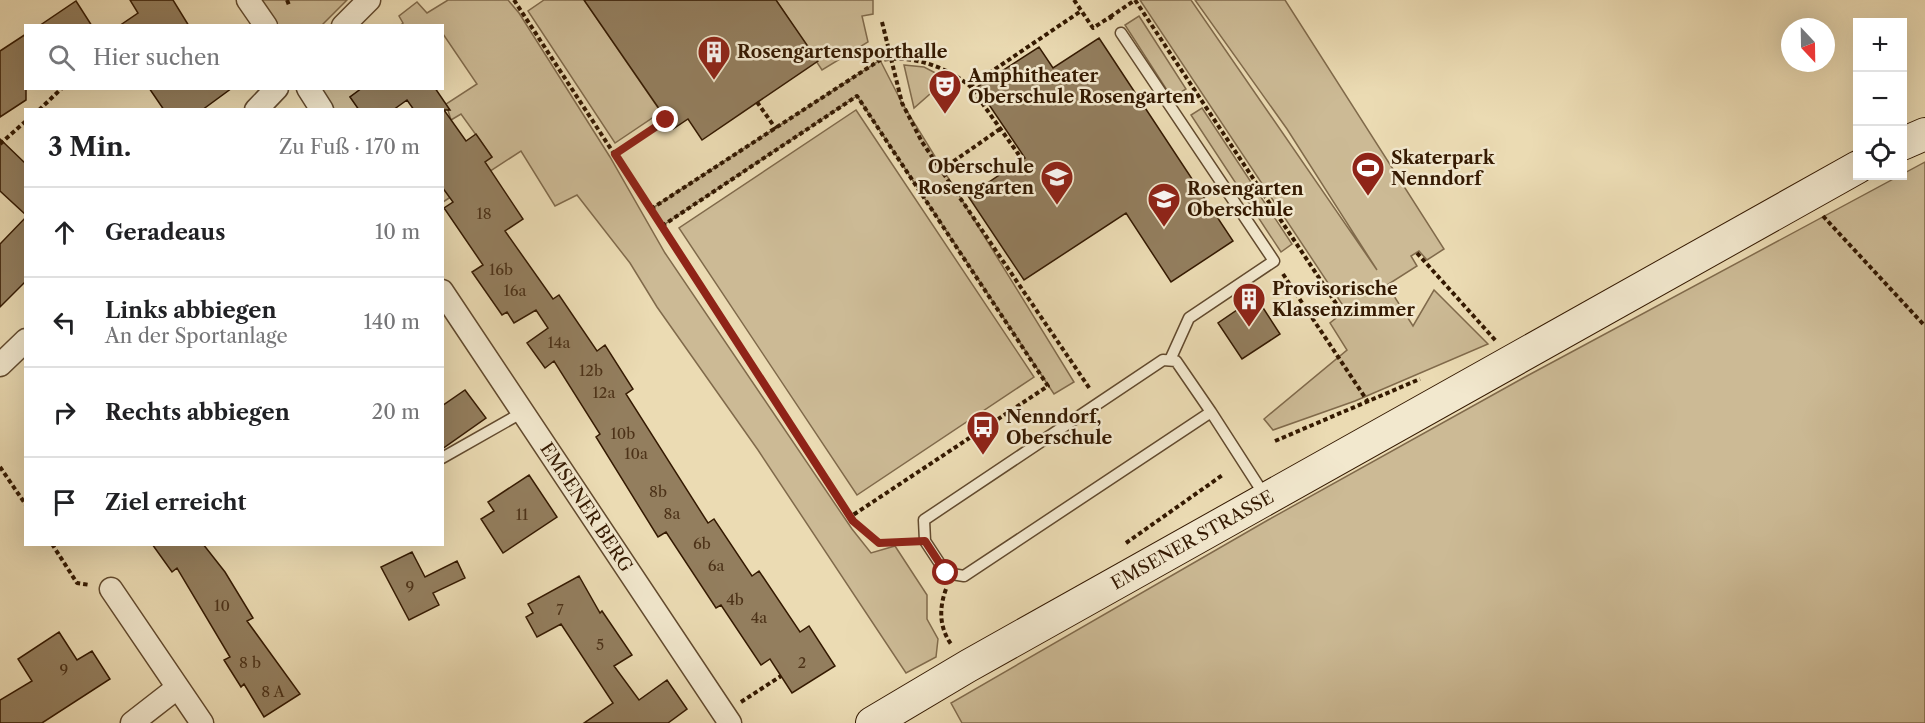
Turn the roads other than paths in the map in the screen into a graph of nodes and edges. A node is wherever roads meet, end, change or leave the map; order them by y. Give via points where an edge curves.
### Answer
1 (248, 0) edge
2 (369, 0) edge
3 (265, 24) edge
4 (345, 24) edge
5 (1121, 33) road end
6 (275, 90) edge
7 (309, 90) edge
8 (258, 108) edge
9 (321, 108) edge
10 (1925, 134) edge
11 (1907, 142) edge
12 (1853, 169) edge
13 (444, 294) edge
14 (24, 342) edge
15 (1170, 360) junction
16 (0, 365) edge
17 (523, 412) junction
18 (1211, 412) junction
19 (444, 457) edge
20 (1267, 499) junction
21 (111, 589) road end
22 (177, 688) junction
23 (732, 715) edge
24 (132, 723) edge
25 (202, 723) edge
26 (872, 723) edge

1 - 3 street
2 - 4 street
5 - 15 lane via 1275,261 1189,318
6 - 8 street
7 - 9 street
10 - 11 street
12 - 20 street, EMSENER STRASSE
13 - 17 street, EMSENER BERG
14 - 16 street
15 - 18 lane via 1176,361
15 - 18 lane via 1162,360 924,520 925,541 946,573 964,576
17 - 19 lane
17 - 23 street, EMSENER BERG
18 - 20 lane
20 - 26 street, EMSENER STRASSE
21 - 22 street
22 - 24 street
22 - 25 street

